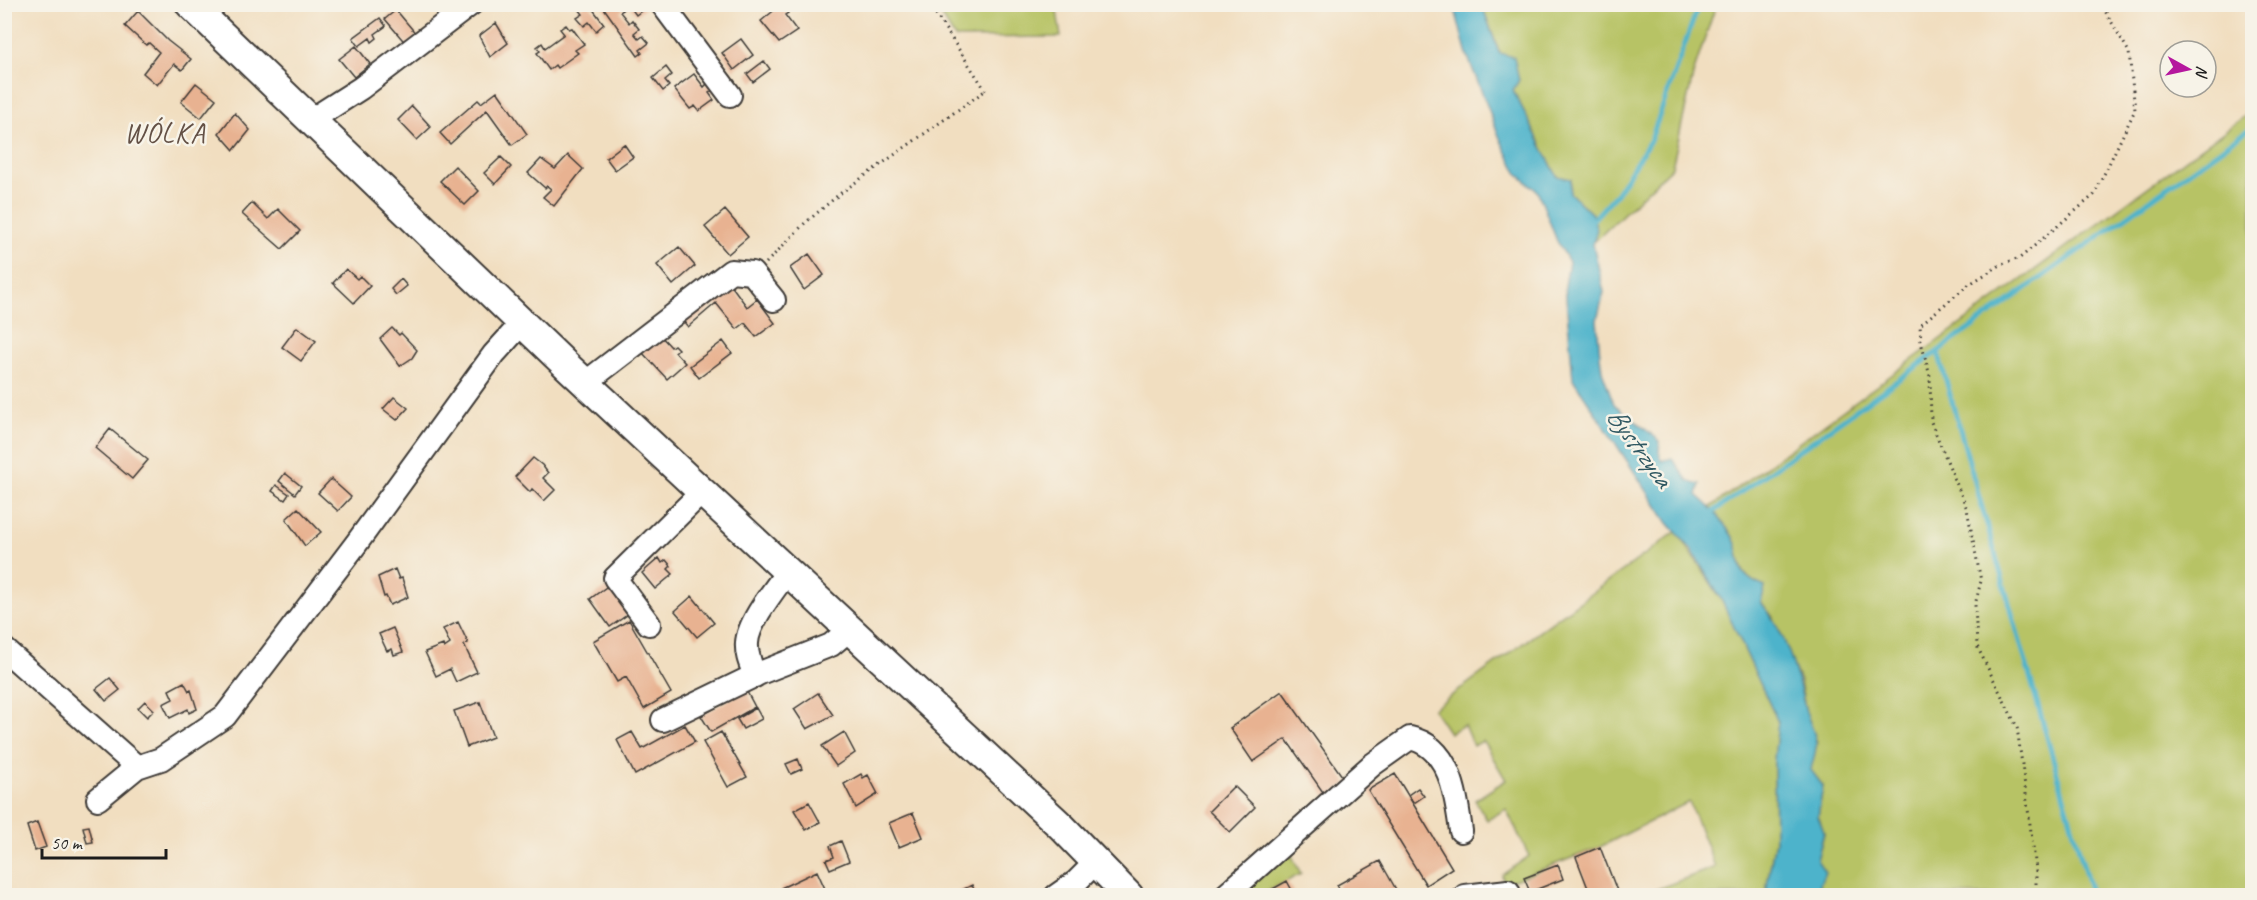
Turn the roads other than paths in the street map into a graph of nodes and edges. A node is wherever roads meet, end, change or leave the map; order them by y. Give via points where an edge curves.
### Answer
1 (190, 4) edge
2 (471, 4) edge
3 (662, 4) edge
4 (730, 95) dead end
5 (311, 120) junction
6 (774, 300) dead end
7 (522, 322) junction
8 (585, 383) junction
9 (702, 492) junction
10 (787, 572) junction
11 (649, 624) dead end
12 (850, 629) junction
13 (4, 649) edge
14 (755, 676) junction
15 (663, 720) dead end
16 (137, 767) junction
17 (98, 799) dead end
18 (1461, 831) dead end
19 (1097, 861) junction
20 (1508, 891) dead end
21 (1056, 896) edge
22 (1130, 896) edge
23 (1226, 896) edge
24 (1465, 896) edge

1 - 5 main road
2 - 5 street via 361,88
3 - 4 street
5 - 7 main road
6 - 8 street via 753,273 731,271
7 - 8 main road
7 - 16 street via 494,354 225,716 161,759
8 - 9 main road
9 - 10 main road
9 - 11 street via 615,578
10 - 12 main road
10 - 14 street via 767,600 747,641
12 - 14 street via 831,645
12 - 19 main road
13 - 16 street
14 - 15 street
16 - 17 street
18 - 23 street via 1455,790 1441,760 1431,748 1410,738 1372,765
19 - 21 street
19 - 22 main road
20 - 24 street

